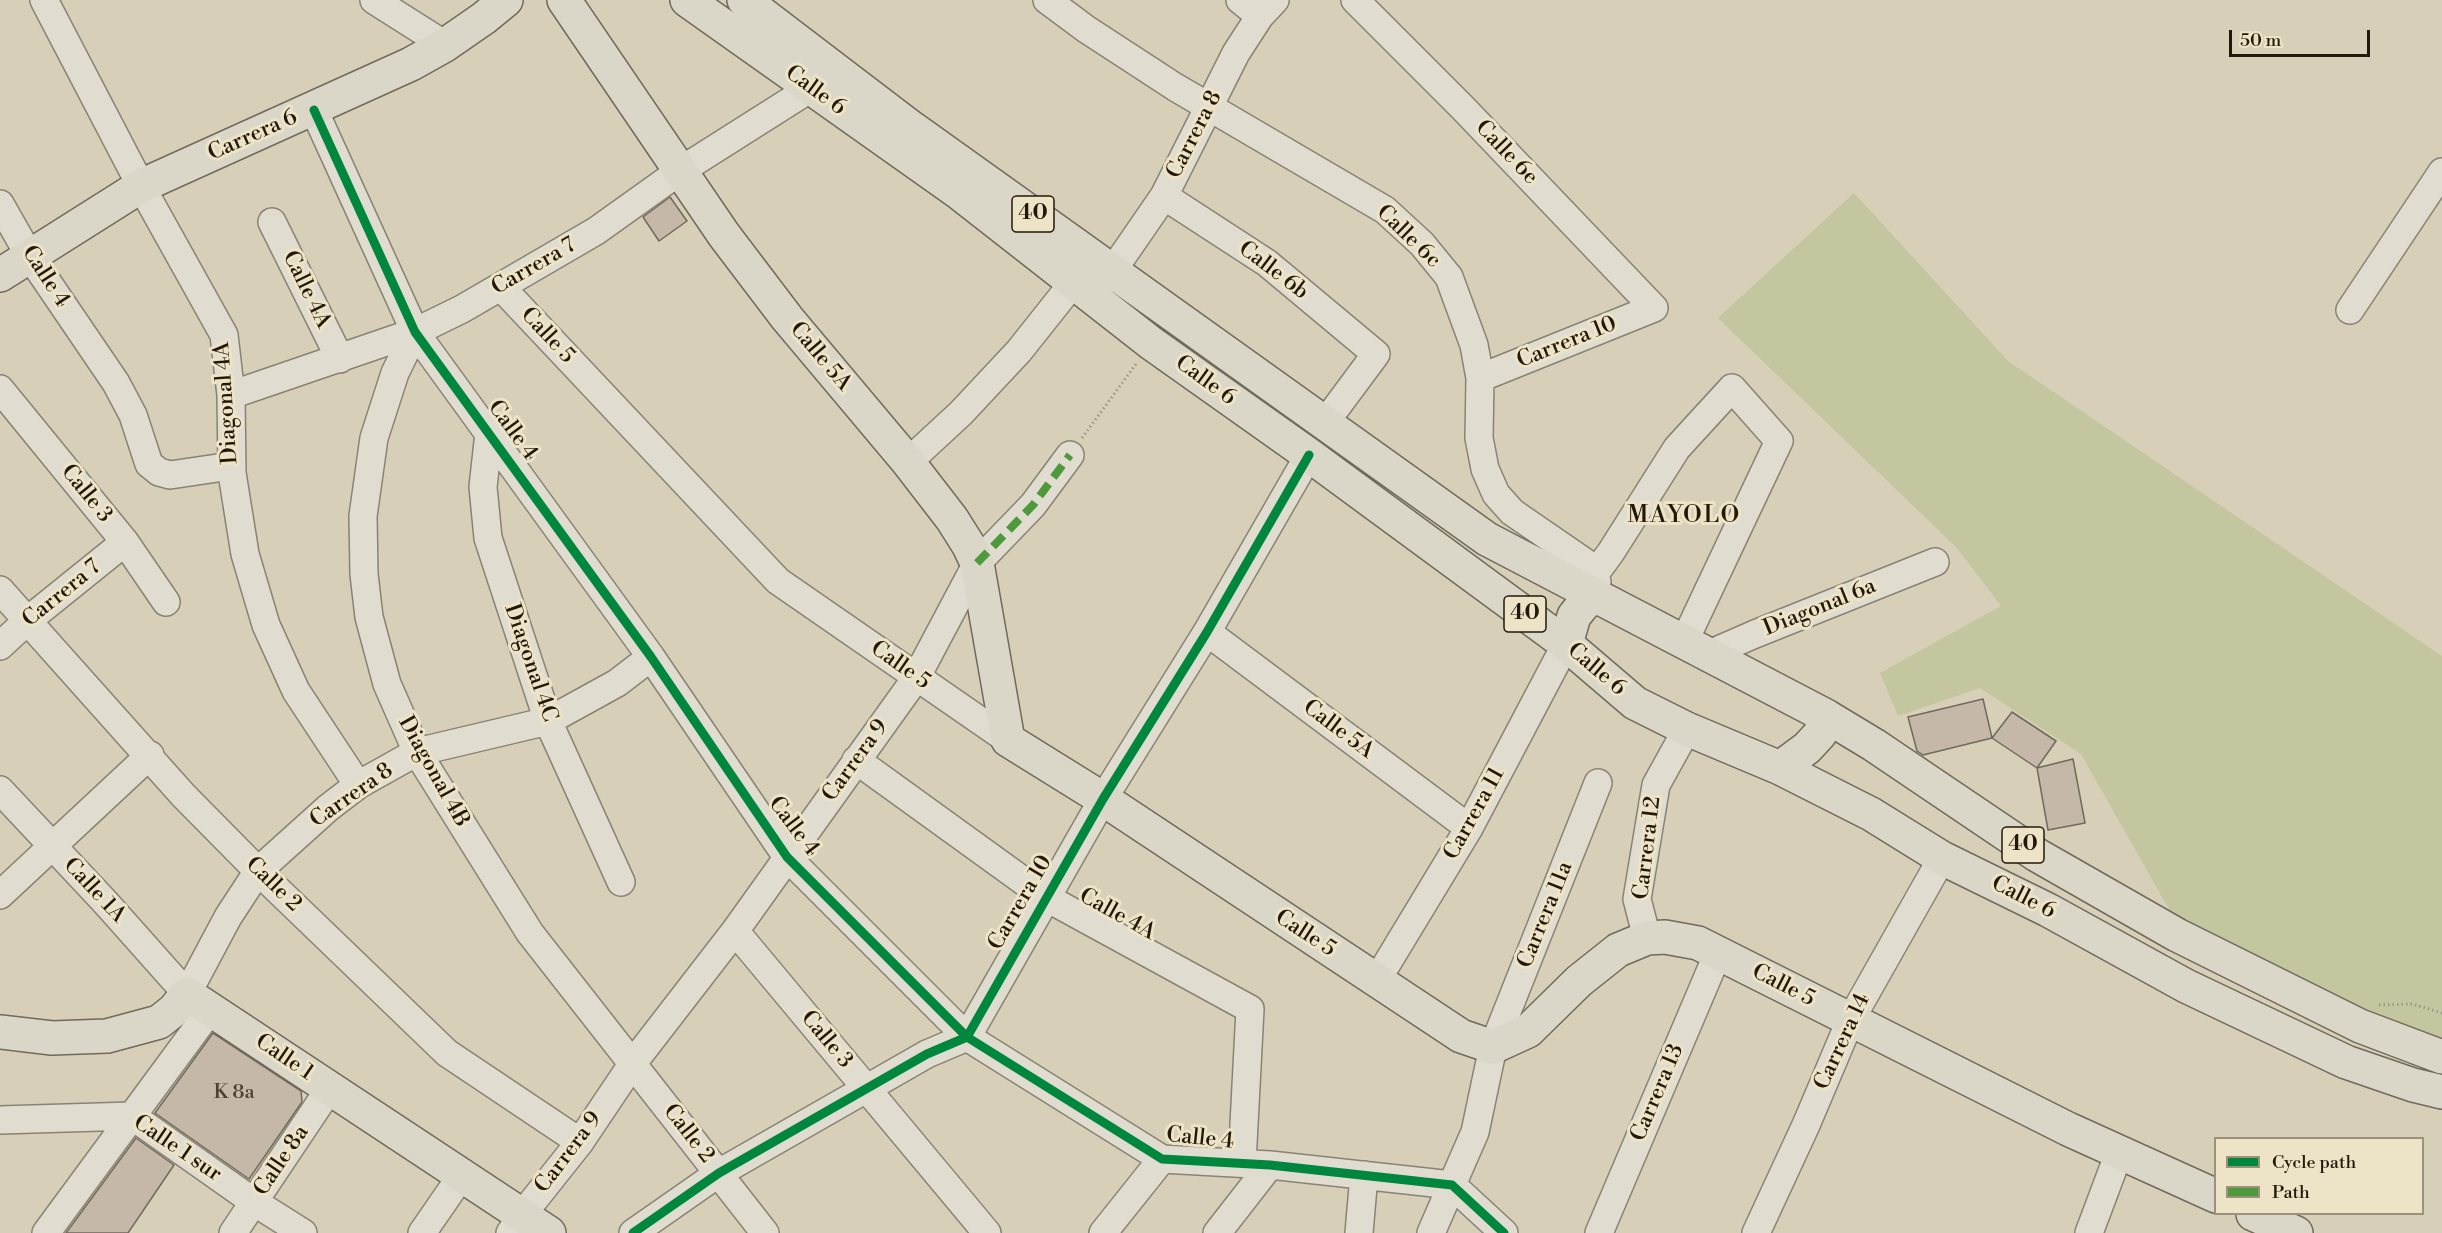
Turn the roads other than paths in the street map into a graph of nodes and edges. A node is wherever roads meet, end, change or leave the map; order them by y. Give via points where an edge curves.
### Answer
1 (44, 0) edge
2 (506, 0) edge
3 (564, 0) edge
4 (687, 0) edge
5 (744, 0) edge
6 (1047, 0) edge
7 (1355, 0) edge
8 (379, 1) edge
9 (1258, 5) edge
10 (445, 45) junction
11 (811, 88) junction
12 (1210, 107) junction
13 (314, 110) junction
14 (680, 171) junction
15 (2442, 172) edge
16 (141, 186) junction
17 (1164, 196) junction
18 (0, 204) edge
19 (272, 222) dead end
20 (29, 255) junction
21 (1113, 270) junction
22 (0, 274) edge
23 (1073, 283) junction
24 (501, 287) junction
25 (1654, 308) joint
26 (2350, 310) dead end
27 (415, 332) junction
28 (340, 359) junction
29 (1480, 378) junction
30 (0, 389) edge
31 (231, 395) junction
32 (1324, 424) junction
33 (489, 433) junction
34 (1070, 454) road end
35 (1309, 455) junction
36 (908, 462) junction
37 (231, 466) junction
38 (125, 542) junction
39 (1935, 562) dead end
40 (976, 563) junction
41 (1594, 585) junction
42 (0, 590) edge
43 (166, 602) dead end
44 (27, 621) junction
45 (1207, 632) junction
46 (1566, 644) junction
47 (0, 646) edge
48 (1695, 649) junction
49 (651, 657) junction
50 (916, 678) junction
51 (1826, 716) junction
52 (548, 721) junction
53 (1687, 729) junction
54 (1008, 740) junction
55 (417, 752) junction
56 (150, 755) junction
57 (856, 760) junction
58 (1780, 768) junction
59 (1598, 783) dead end
60 (358, 785) junction
61 (0, 790) edge
62 (1103, 799) junction
63 (1469, 828) junction
64 (52, 847) junction
65 (787, 857) junction
66 (1942, 858) junction
67 (258, 871) junction
68 (621, 882) dead end
69 (0, 895) edge
70 (1047, 898) junction
71 (735, 931) junction
72 (1647, 938) junction
73 (1718, 953) junction
74 (1377, 980) junction
75 (199, 1002) junction
76 (1850, 1021) junction
77 (0, 1032) edge
78 (968, 1037) junction
79 (1493, 1047) junction
80 (2442, 1058) edge
81 (633, 1063) junction
82 (330, 1088) junction
83 (866, 1088) junction
84 (2442, 1092) edge
85 (132, 1116) junction
86 (0, 1120) edge
87 (580, 1142) junction
88 (2119, 1153) junction
89 (1162, 1159) junction
90 (1242, 1163) junction
91 (1270, 1165) junction
92 (719, 1173) junction
93 (462, 1175) junction
94 (1364, 1175) junction
95 (1452, 1185) junction
96 (2214, 1195) edge
97 (254, 1202) junction
98 (2255, 1215) edge
99 (516, 1224) edge
100 (46, 1233) edge
101 (233, 1233) edge
102 (303, 1233) edge
103 (422, 1233) edge
104 (549, 1233) edge
105 (633, 1233) edge
106 (765, 1233) edge
107 (987, 1233) edge
108 (1103, 1233) edge
109 (1217, 1233) edge
110 (1359, 1233) edge
111 (1431, 1233) edge
112 (1504, 1233) edge
113 (1599, 1233) edge
114 (1756, 1233) edge
115 (2088, 1233) edge
116 (2296, 1233) edge

1 - 16 street, Diagonal 4A
2 - 10 main road, Carrera 6
3 - 14 main road, Calle 5A
4 - 11 main road, Calle 6 / 40
5 - 21 main road, Calle 6 / 40 via 912,128
6 - 12 street, Calle 6c
7 - 25 street, Calle 6e
8 - 10 street
9 - 12 street, Carrera 8
10 - 13 main road, Carrera 6
11 - 14 street, Carrera 7
11 - 23 main road, Calle 6 / 40 via 958,192
12 - 17 street, Carrera 8
12 - 29 street, Calle 6c via 1385,210 1422,244 1449,277 1474,345
13 - 16 main road, Carrera 6
13 - 27 street, Calle 4
14 - 24 street, Carrera 7 via 596,231
14 - 36 main road, Calle 5A via 787,318
15 - 26 street
16 - 20 main road, Carrera 6
16 - 31 street, Diagonal 4A via 224,335
17 - 21 street, Carrera 8
17 - 32 street, Calle 6b via 1267,263 1376,354
18 - 20 street, Calle 4
19 - 28 street, Calle 4A
20 - 22 main road, Carrera 6
20 - 37 street, Calle 4 via 116,383 133,415 150,464 170,475
21 - 32 main road, Calle 6 / 40
23 - 35 main road, Calle 6 / 40
23 - 36 street via 1019,351
24 - 27 street, Carrera 7
24 - 50 street, Calle 5 via 778,581
25 - 29 street, Carrera 10
27 - 28 street, Carrera 7
27 - 33 street, Calle 4
27 - 55 street, Diagonal 4B via 395,373 374,438 363,516 369,617 387,684
28 - 31 street, Carrera 7
29 - 41 street, Calle 6c via 1479,438 1485,470 1496,494 1512,512 1592,567
30 - 38 street, Calle 3
31 - 37 street, Diagonal 4A
32 - 41 main road, Calle 6 / 40 via 1487,539
33 - 49 street, Calle 4
33 - 52 street, Diagonal 4C via 483,488 488,538
34 - 40 street, Carrera 9 via 1033,504
35 - 45 street, Carrera 10
35 - 46 main road, Calle 6 / 40
36 - 40 main road, Calle 5A via 952,519
37 - 60 street, Diagonal 4A via 245,554 266,625 296,691
38 - 43 street, Calle 3
38 - 44 street, Carrera 7
39 - 48 street, Diagonal 6a via 1755,634
40 - 50 street, Carrera 9
40 - 54 main road, Calle 5A
41 - 46 main road via 1574,616
41 - 48 main road, Calle 6 / 40
41 - 48 street via 1677,448 1732,388 1779,441
42 - 44 street, Calle 2
44 - 47 street, Carrera 7
44 - 56 street, Calle 2
45 - 62 street, Carrera 10
45 - 63 street, Calle 5A
46 - 53 main road, Calle 6 / 40 via 1635,703
46 - 63 street, Carrera 11
48 - 51 main road, Calle 6 / 40
49 - 52 street, Carrera 8 via 617,683
49 - 65 street, Calle 4
50 - 54 street, Calle 5
50 - 57 street, Carrera 9
51 - 58 main road via 1820,734
51 - 80 main road, Calle 6 / 40 via 2037,855 2177,935 2360,1026
52 - 55 street, Carrera 8
52 - 68 street, Diagonal 4C
53 - 58 main road, Calle 6 / 40
53 - 72 street, Carrera 12 via 1656,785 1637,899
54 - 62 main road, Calle 5
55 - 60 street, Carrera 8
55 - 81 street, Diagonal 4B via 530,933
56 - 64 street
56 - 67 street, Calle 2 via 183,795
57 - 65 street, Carrera 9
57 - 70 street, Calle 4A
58 - 66 main road, Calle 6 / 40 via 1871,814
59 - 79 street, Carrera 11a
60 - 67 street, Carrera 8
61 - 64 street, Calle 1A
62 - 70 street, Carrera 10
62 - 74 main road, Calle 5
63 - 74 street, Carrera 11
64 - 69 street
64 - 75 street, Calle 1A
65 - 71 street, Carrera 9
65 - 78 street, Calle 4
66 - 76 street, Carrera 14
66 - 84 main road, Calle 6 / 40 via 2048,910 2186,986 2335,1057
67 - 75 street, Carrera 8 via 228,917
67 - 87 street, Calle 2 via 447,1053
70 - 78 street, Carrera 10
70 - 90 street, Calle 4A via 1250,1009
71 - 81 street, Carrera 9
71 - 83 street, Calle 3
72 - 73 main road, Calle 5 via 1698,943
72 - 79 main road, Calle 5 via 1618,950 1579,981 1528,1031
73 - 76 main road, Calle 5
73 - 113 street, Carrera 13
74 - 79 main road, Calle 5 via 1461,1036
75 - 77 main road via 174,1010 159,1022 107,1036 52,1038
75 - 82 main road, Calle 1
75 - 85 street, Carrera 8
76 - 88 main road, Calle 5
76 - 114 street, Carrera 14
78 - 83 street via 927,1054
78 - 89 street, Calle 4
79 - 95 street via 1475,1132
81 - 87 street, Carrera 9
81 - 92 street, Calle 2
82 - 93 main road, Calle 1
82 - 97 street, Calle 8a
83 - 92 street
83 - 107 street, Calle 3
85 - 86 street, Calle 1 sur
85 - 97 street, Calle 1 sur
85 - 100 street, Carrera 8
87 - 99 street, Carrera 9
88 - 96 main road, Calle 5
88 - 115 street
89 - 90 street, Calle 4
89 - 108 street
90 - 91 street, Calle 4
91 - 94 street, Calle 4
91 - 109 street
92 - 105 street
92 - 106 street, Calle 2
93 - 99 main road, Calle 1
93 - 103 street
94 - 95 street, Calle 4
94 - 110 street
95 - 111 street
95 - 112 street
97 - 101 street, Calle 8a
97 - 102 street, Calle 1 sur
98 - 116 main road
99 - 104 main road, Calle 1

